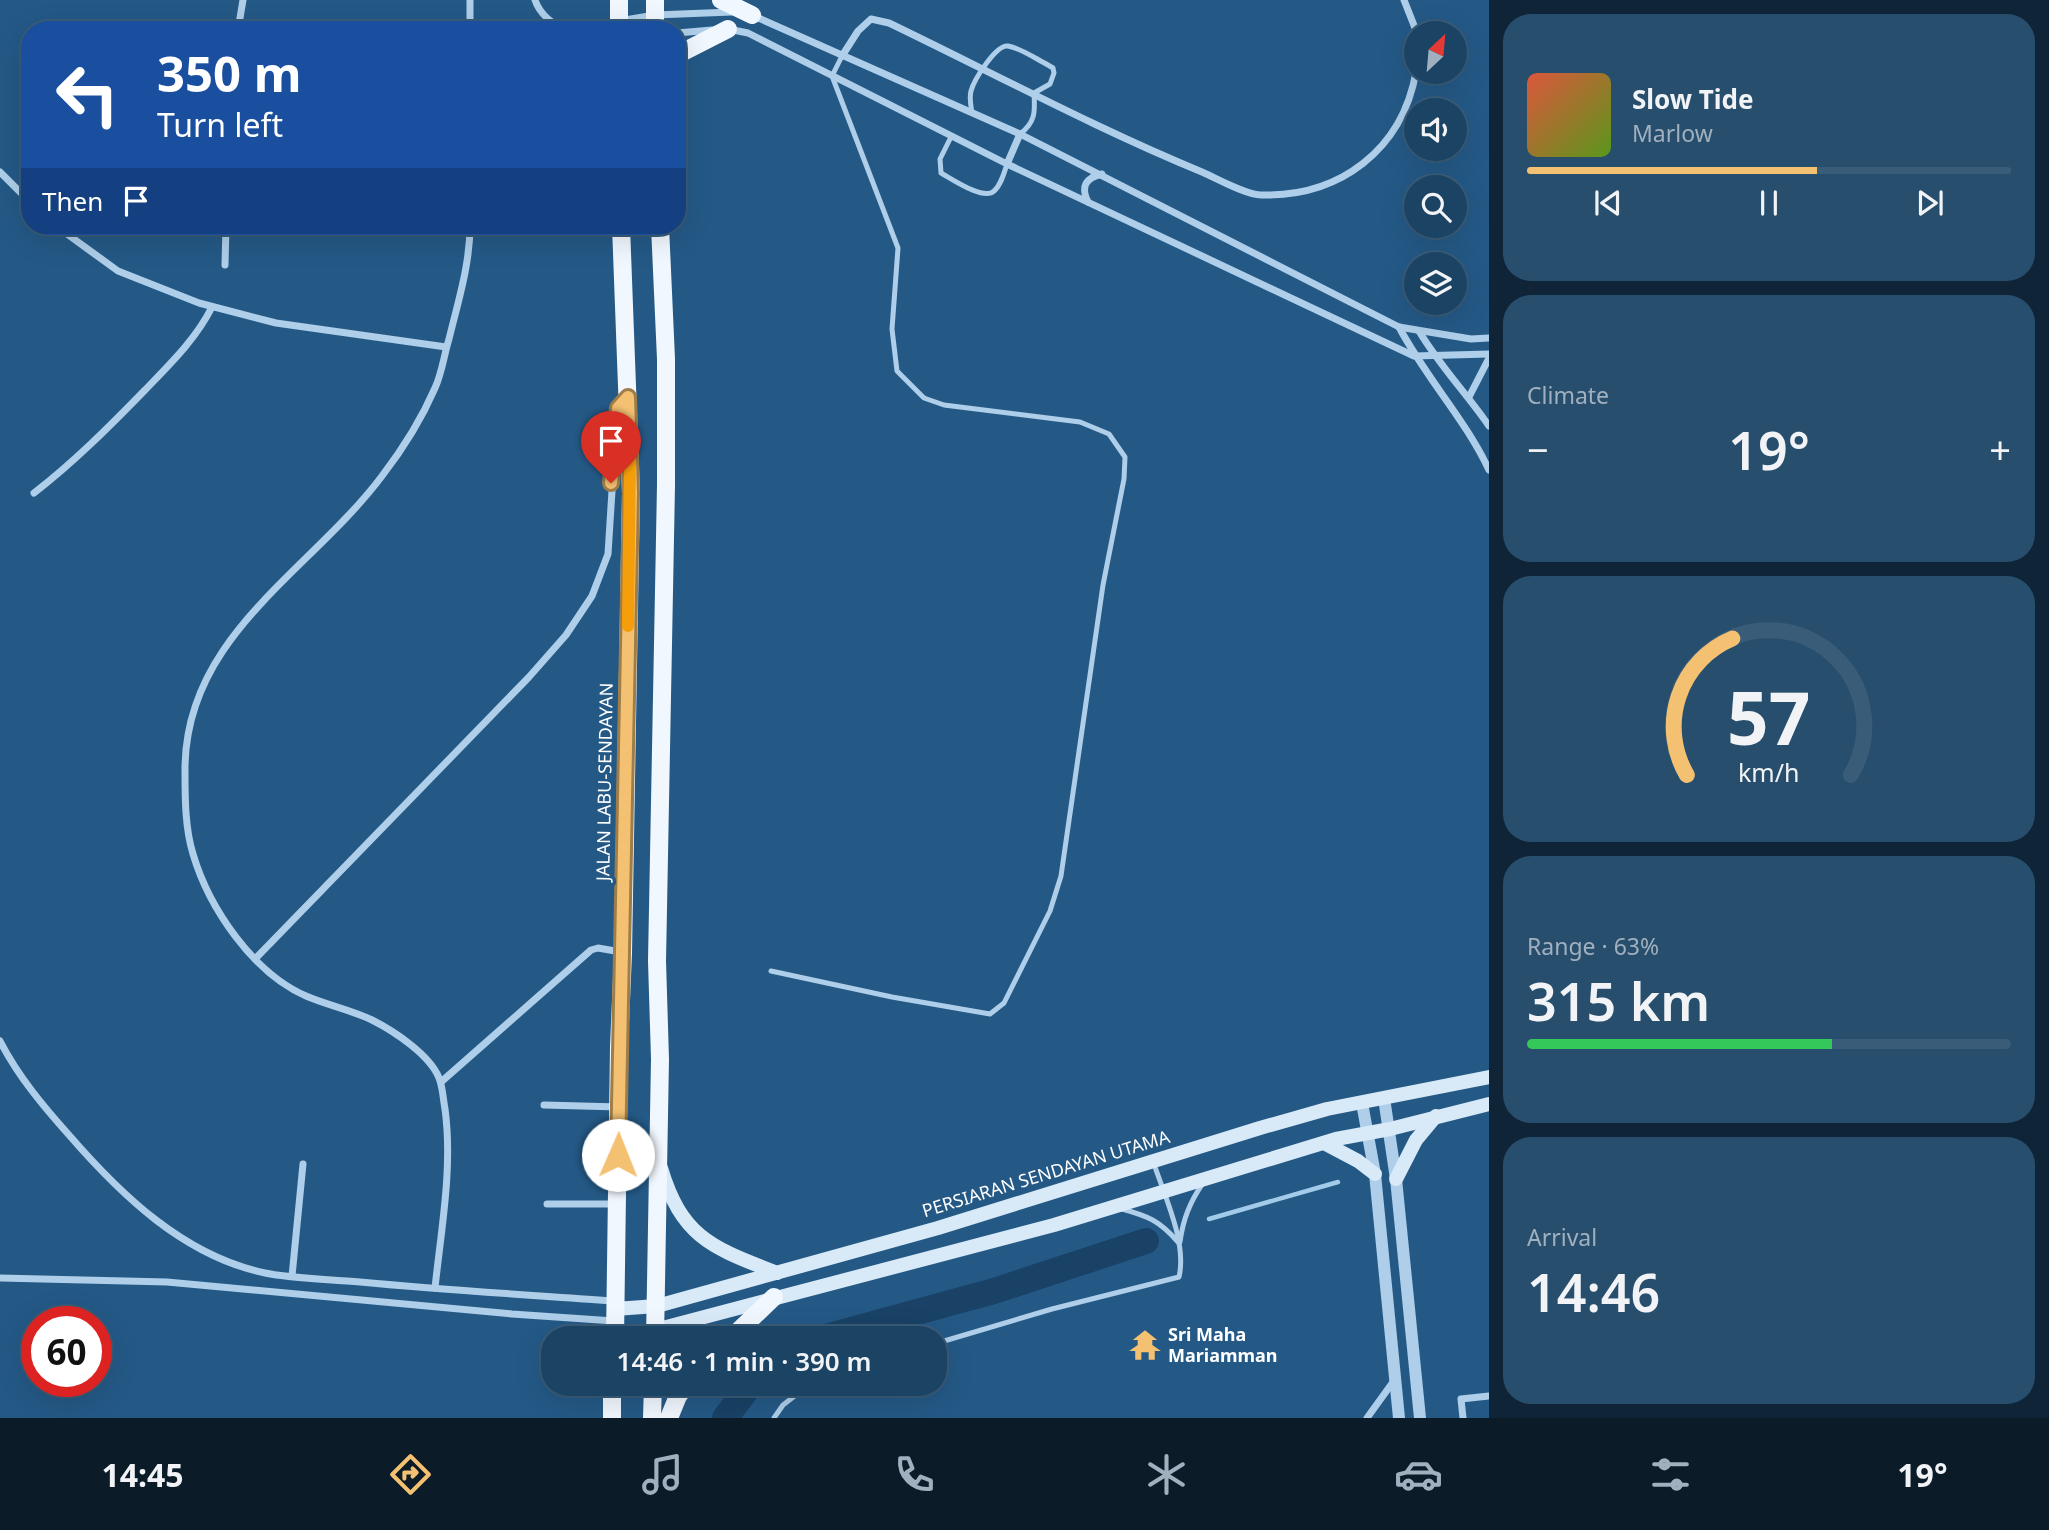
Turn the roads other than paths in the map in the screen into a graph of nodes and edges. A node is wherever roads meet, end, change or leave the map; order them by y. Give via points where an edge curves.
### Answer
1 (243, 0) edge
2 (470, 0) edge
3 (535, 0) edge
4 (619, 0) edge
5 (721, 0) edge
6 (1404, 0) edge
7 (655, 15) edge
8 (752, 15) junction
9 (240, 21) edge
10 (470, 21) edge
11 (551, 21) edge
12 (619, 21) edge
13 (633, 21) edge
14 (1412, 21) edge
15 (728, 29) junction
16 (686, 32) edge
17 (686, 50) edge
18 (842, 56) junction
19 (984, 69) junction
20 (832, 76) junction
21 (1413, 84) edge
22 (1034, 93) junction
23 (972, 113) junction
24 (1020, 134) junction
25 (951, 137) junction
26 (1007, 164) junction
27 (0, 172) edge
28 (1102, 174) junction
29 (21, 192) edge
30 (1088, 202) junction
31 (68, 235) edge
32 (226, 235) edge
33 (470, 235) edge
34 (621, 235) edge
35 (660, 235) edge
36 (225, 265) dead end
37 (212, 307) junction
38 (1399, 327) junction
39 (1419, 331) junction
40 (1489, 338) edge
41 (446, 347) junction
42 (1433, 355) junction
43 (1414, 356) junction
44 (1489, 356) edge
45 (628, 397) junction
46 (1469, 397) junction
47 (1489, 426) edge
48 (1489, 471) edge
49 (34, 494) dead end
50 (623, 953) junction
51 (255, 959) junction
52 (771, 971) dead end
53 (0, 1041) edge
54 (1489, 1077) edge
55 (441, 1082) junction
56 (1384, 1098) junction
57 (1362, 1103) junction
58 (1489, 1104) edge
59 (544, 1105) dead end
60 (619, 1107) junction
61 (1436, 1116) junction
62 (1390, 1129) junction
63 (1368, 1133) junction
64 (1324, 1143) junction
65 (658, 1157) junction
66 (1153, 1161) junction
67 (303, 1164) dead end
68 (1375, 1174) junction
69 (1206, 1178) junction
70 (1396, 1179) junction
71 (1163, 1191) junction
72 (547, 1204) dead end
73 (617, 1204) junction
74 (1113, 1207) junction
75 (1180, 1245) junction
76 (778, 1273) junction
77 (292, 1276) junction
78 (0, 1278) edge
79 (435, 1288) junction
80 (774, 1297) junction
81 (657, 1306) junction
82 (615, 1321) edge
83 (656, 1326) edge
84 (681, 1326) edge
85 (744, 1326) edge
86 (947, 1340) edge
87 (1395, 1379) junction
88 (612, 1396) edge
89 (653, 1396) edge
90 (678, 1396) edge
91 (795, 1396) edge
92 (1489, 1396) edge
93 (612, 1418) edge
94 (652, 1418) edge
95 (669, 1418) edge
96 (774, 1418) edge
97 (1367, 1418) edge
98 (1399, 1418) edge
99 (1420, 1418) edge
100 (1463, 1418) edge

1 - 9 street
2 - 10 street
3 - 11 street
4 - 12 main road
5 - 8 main road
6 - 14 street
7 - 8 street via 727,11
7 - 13 street
8 - 18 street
15 - 16 street
15 - 17 main road
15 - 20 street via 748,33
18 - 19 street via 871,19 889,23
18 - 20 lane
18 - 23 street
19 - 22 street
19 - 22 lane via 1000,47 1010,46 1053,68 1050,85
19 - 23 lane via 970,93
20 - 25 street
20 - 52 lane via 898,248 892,329 897,371 924,398 944,405 1080,422 1109,434 1125,457 1124,479 1103,585 1061,876 1050,911 1004,1003 990,1014
21 - 22 street via 1392,135 1370,160 1339,180 1311,190 1258,196
22 - 24 lane via 1032,122
23 - 24 street
24 - 26 street
24 - 28 street
25 - 26 street
25 - 26 lane via 940,159 941,173 980,194 994,191
26 - 30 street
27 - 29 street
28 - 30 street via 1085,183
28 - 38 street
30 - 43 street
31 - 37 street via 118,271
32 - 36 street
33 - 41 street
34 - 45 main road, JALAN LABU-SENDAYAN
35 - 65 main road via 666,499
37 - 41 street via 275,323
37 - 49 street via 202,327 160,375 69,466
38 - 39 street
38 - 43 street
39 - 40 street
39 - 42 street
41 - 51 street via 436,387 382,477 232,635 190,719 185,766 193,853 230,931
42 - 43 street
42 - 44 street
42 - 46 street
43 - 48 street via 1477,445
44 - 46 street
45 - 50 main road, JALAN LABU-SENDAYAN via 631,493
45 - 51 street via 617,412 608,554 592,596 529,677
46 - 47 street
50 - 55 street via 591,950
50 - 60 main road, JALAN LABU-SENDAYAN
51 - 55 street via 290,988 372,1020 420,1052
53 - 77 street via 42,1105 129,1200 206,1251 234,1264
54 - 56 main road, PERSIARAN SENDAYAN UTAMA
55 - 79 street via 448,1133
56 - 57 main road, PERSIARAN SENDAYAN UTAMA
56 - 62 street
57 - 63 street
57 - 66 main road, PERSIARAN SENDAYAN UTAMA via 1327,1109
58 - 61 main road
59 - 60 street
60 - 73 main road, JALAN LABU-SENDAYAN
61 - 62 main road
61 - 70 main road via 1416,1140
62 - 63 main road
62 - 70 street
63 - 64 main road
63 - 68 street
64 - 68 main road
64 - 69 main road
65 - 76 main road via 668,1194 696,1235
65 - 81 main road
66 - 71 lane
66 - 76 main road, PERSIARAN SENDAYAN UTAMA
67 - 77 street
68 - 87 street
69 - 71 main road
69 - 75 lane via 1190,1202
70 - 99 street
71 - 74 main road
71 - 75 lane
72 - 73 street
73 - 82 main road, JALAN LABU-SENDAYAN
74 - 75 lane via 1164,1225
74 - 80 main road
75 - 86 lane via 1179,1277
76 - 81 main road, PERSIARAN SENDAYAN UTAMA
77 - 79 street
78 - 82 street via 167,1282
79 - 82 street
80 - 84 main road
80 - 85 main road
81 - 82 main road, PERSIARAN SENDAYAN UTAMA
81 - 83 main road
87 - 97 street
87 - 98 street
88 - 93 main road
89 - 94 main road
90 - 95 main road
91 - 96 lane
92 - 100 street via 1461,1399

